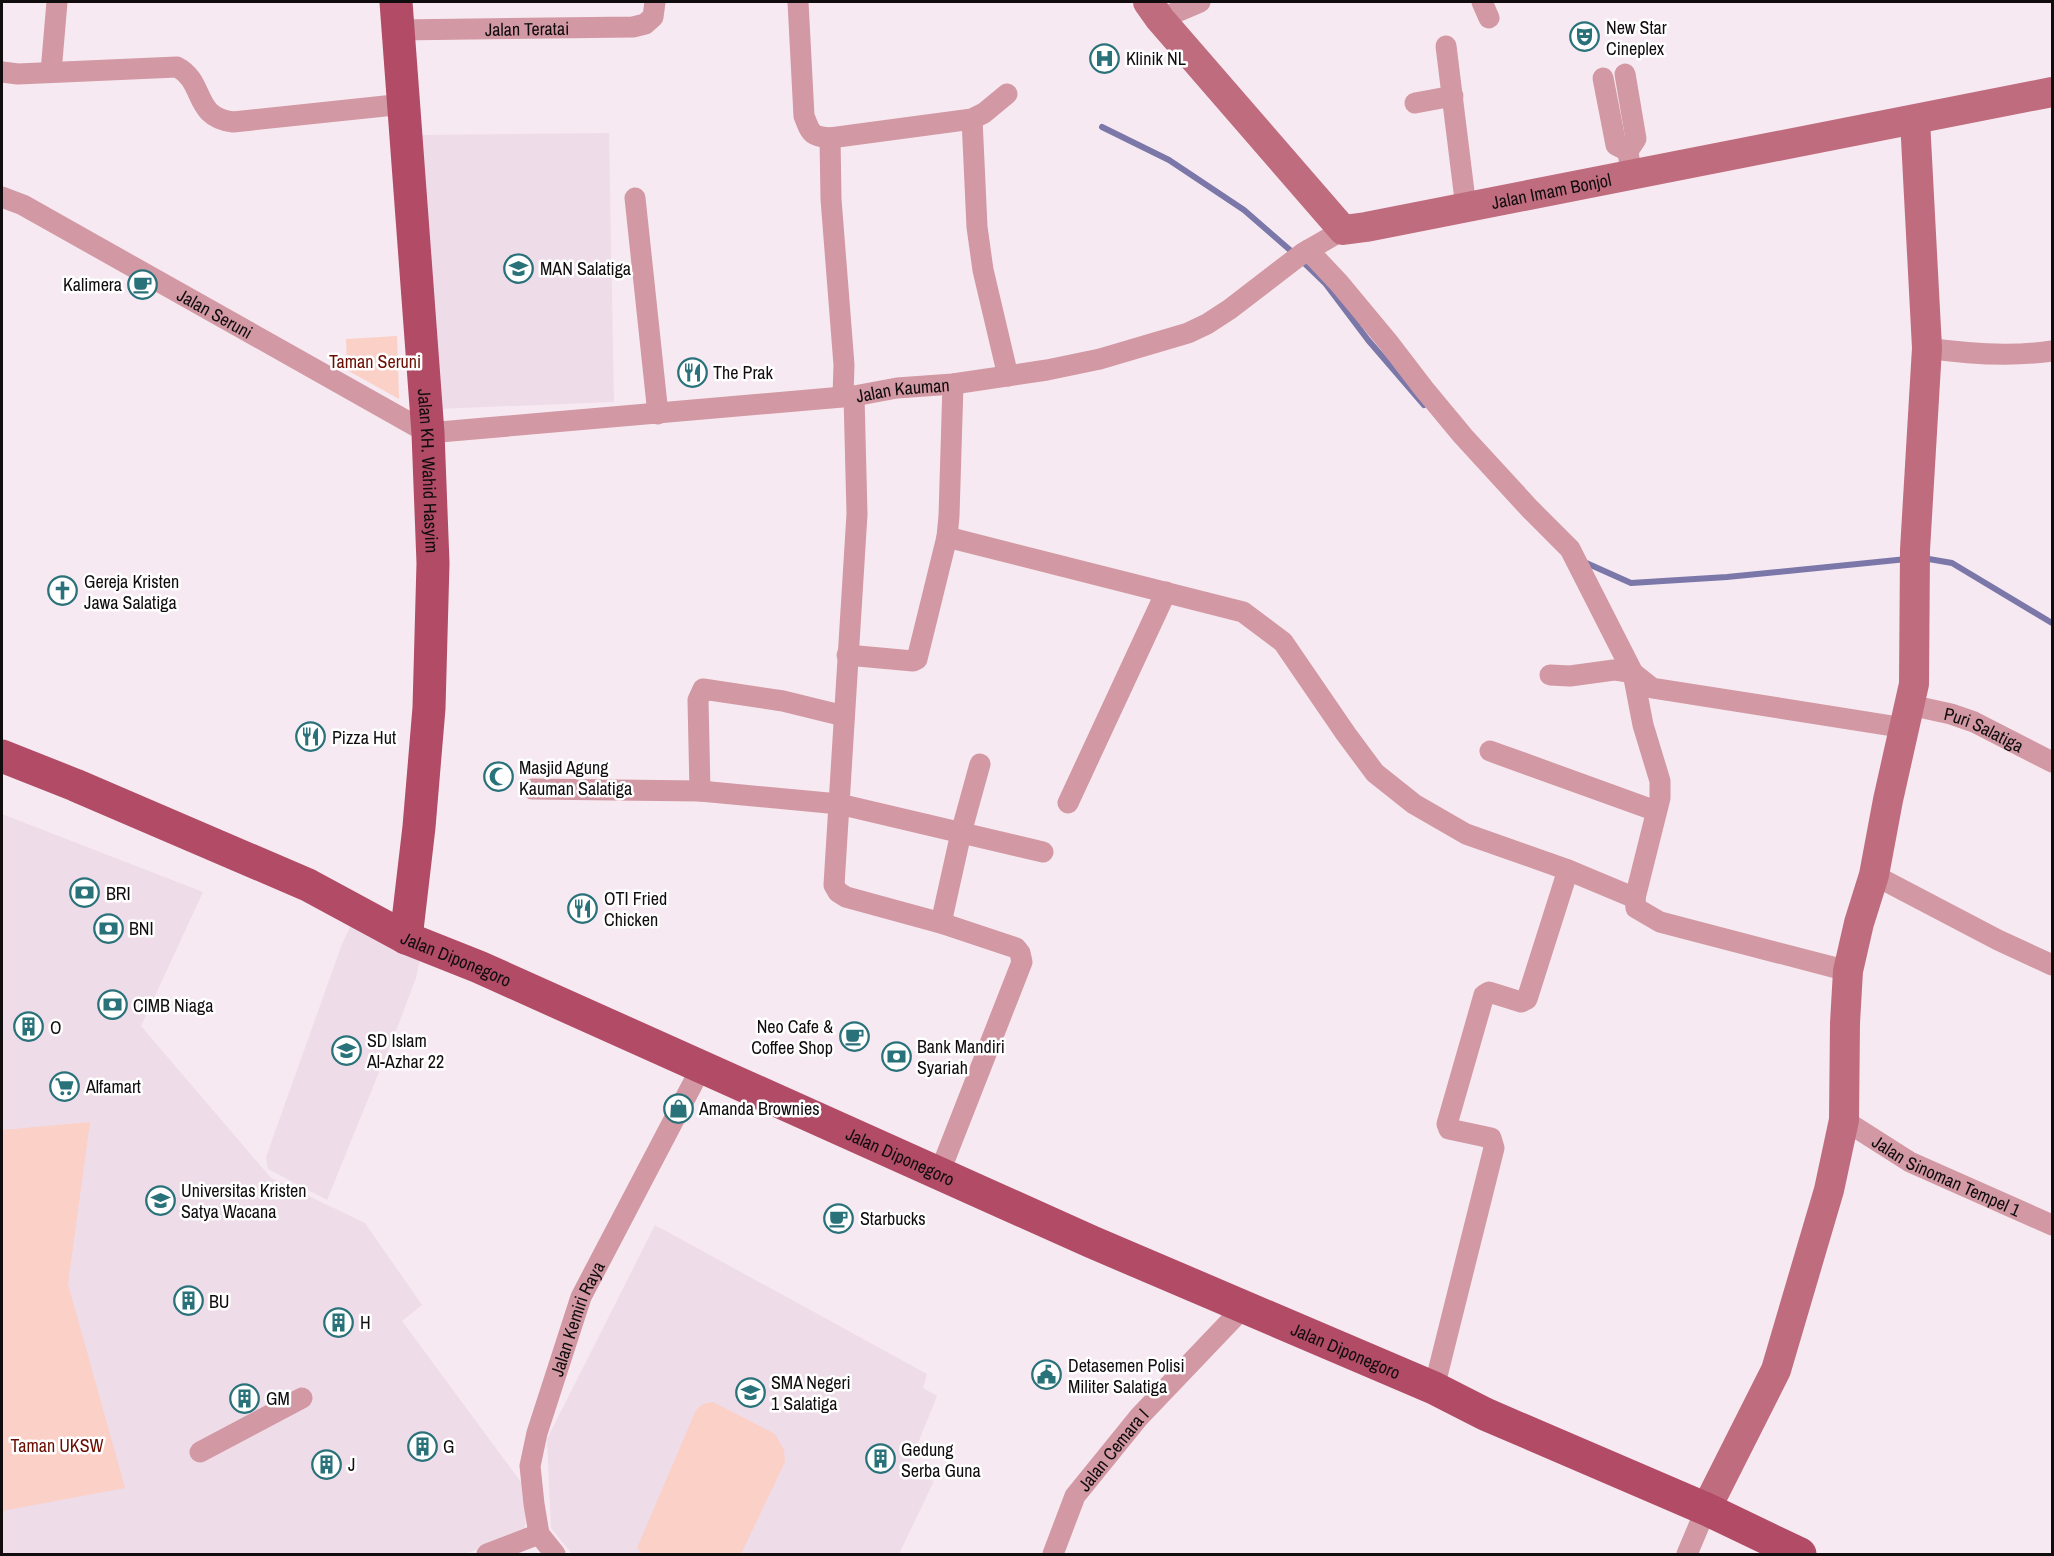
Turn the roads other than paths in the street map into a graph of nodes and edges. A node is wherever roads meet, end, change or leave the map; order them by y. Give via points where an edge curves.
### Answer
1 (57, 2) edge
2 (798, 2) edge
3 (1200, 2) edge
4 (654, 9) edge
5 (1154, 10) edge
6 (397, 16) edge
7 (1446, 46) dead end
8 (2, 72) edge
9 (51, 72) junction
10 (1625, 74) dead end
11 (1603, 78) dead end
12 (2052, 92) edge
13 (1007, 94) dead end
14 (1453, 96) junction
15 (1415, 103) dead end
16 (404, 104) junction
17 (972, 118) junction
18 (1915, 120) junction
19 (830, 138) junction
20 (1630, 163) junction
21 (2, 197) edge
22 (635, 198) dead end
23 (1466, 208) junction
24 (1343, 230) junction
25 (1300, 256) junction
26 (1927, 348) junction
27 (2052, 351) edge
28 (1008, 376) junction
29 (953, 384) junction
30 (849, 396) junction
31 (658, 414) junction
32 (428, 432) junction
33 (946, 537) junction
34 (1166, 592) junction
35 (847, 655) junction
36 (1633, 673) junction
37 (1550, 675) dead end
38 (844, 716) junction
39 (1908, 717) junction
40 (1490, 751) dead end
41 (2, 756) edge
42 (2052, 762) edge
43 (980, 764) dead end
44 (532, 789) dead end
45 (700, 791) junction
46 (1068, 803) dead end
47 (839, 804) junction
48 (1656, 811) junction
49 (961, 833) junction
50 (1043, 852) dead end
51 (1568, 870) junction
52 (1874, 875) junction
53 (1635, 898) junction
54 (941, 923) junction
55 (406, 938) junction
56 (2052, 965) edge
57 (1848, 971) junction
58 (701, 1068) junction
59 (1844, 1120) junction
60 (939, 1174) junction
61 (2052, 1225) edge
62 (1243, 1308) junction
63 (1434, 1388) junction
64 (302, 1398) dead end
65 (200, 1452) dead end
66 (1706, 1509) junction
67 (539, 1534) junction
68 (1784, 1551) edge
69 (487, 1554) edge
70 (555, 1554) edge
71 (1053, 1554) edge
72 (1687, 1554) edge

1 - 9 street
2 - 19 street via 804,116 814,136
3 - 5 street
4 - 6 street, Jalan Teratai via 645,24 633,27
5 - 24 street
6 - 16 main road, Jalan KH. Wahid Hasyim
7 - 14 street
8 - 9 street
9 - 16 street via 177,67 191,78 210,114 233,122
10 - 20 street via 1636,139
11 - 20 street via 1616,145
12 - 18 street, Jalan Imam Bonjol
13 - 17 street
14 - 15 street
14 - 23 street
16 - 32 main road, Jalan KH. Wahid Hasyim
17 - 19 street
17 - 28 street via 983,270
18 - 20 street, Jalan Imam Bonjol
18 - 26 street
19 - 30 street via 831,199
20 - 23 street, Jalan Imam Bonjol
21 - 32 street, Jalan Seruni
22 - 31 street
23 - 24 street, Jalan Imam Bonjol
24 - 25 street, Jalan Kauman
25 - 28 street, Jalan Kauman via 1222,314 1188,333 1100,359
25 - 36 street via 1339,282 1463,436 1574,557
26 - 27 street via 1967,354
26 - 39 street via 1914,564 1914,684
28 - 29 street, Jalan Kauman
29 - 30 street, Jalan Kauman
29 - 33 street
30 - 31 street, Jalan Kauman
30 - 35 street via 857,514
31 - 32 street, Jalan Kauman
32 - 55 main road, Jalan KH. Wahid Hasyim via 434,563 429,708
33 - 34 street
33 - 35 street via 917,659 913,662
34 - 46 street
34 - 51 street via 1243,612 1283,642 1376,773 1414,804 1466,834
35 - 38 street
36 - 37 street via 1614,670
36 - 39 street, Puri Salatiga via 1652,688
36 - 48 street via 1660,781
38 - 45 street via 783,701 703,689 698,700
38 - 47 street
39 - 42 street, Puri Salatiga via 1951,714
39 - 52 street
40 - 48 street
41 - 55 main road, Jalan Diponegoro via 308,885
43 - 49 street
44 - 45 street
45 - 47 street
47 - 49 street
47 - 54 street via 833,878 838,892
48 - 53 street
49 - 50 street
49 - 54 street
51 - 53 street
51 - 63 street via 1527,999 1521,1002 1489,992 1484,995 1447,1124 1449,1129 1491,1138 1494,1148
52 - 56 street
52 - 57 street
53 - 57 street via 1636,908 1660,922
54 - 60 street via 1016,948 1022,962
55 - 58 main road, Jalan Diponegoro
57 - 59 street
58 - 60 main road, Jalan Diponegoro
58 - 67 street, Jalan Kemiri Raya via 581,1297 530,1466
59 - 61 street, Jalan Sinoman Tempel 1 via 1910,1162
59 - 66 street via 1829,1190 1776,1370
60 - 62 main road, Jalan Diponegoro
62 - 63 main road, Jalan Diponegoro
62 - 71 street, Jalan Cemara I via 1139,1417 1075,1496
63 - 66 main road, Jalan Diponegoro via 1485,1414
64 - 65 street
66 - 68 main road, Jalan Diponegoro
66 - 72 street
67 - 69 street
67 - 70 street

